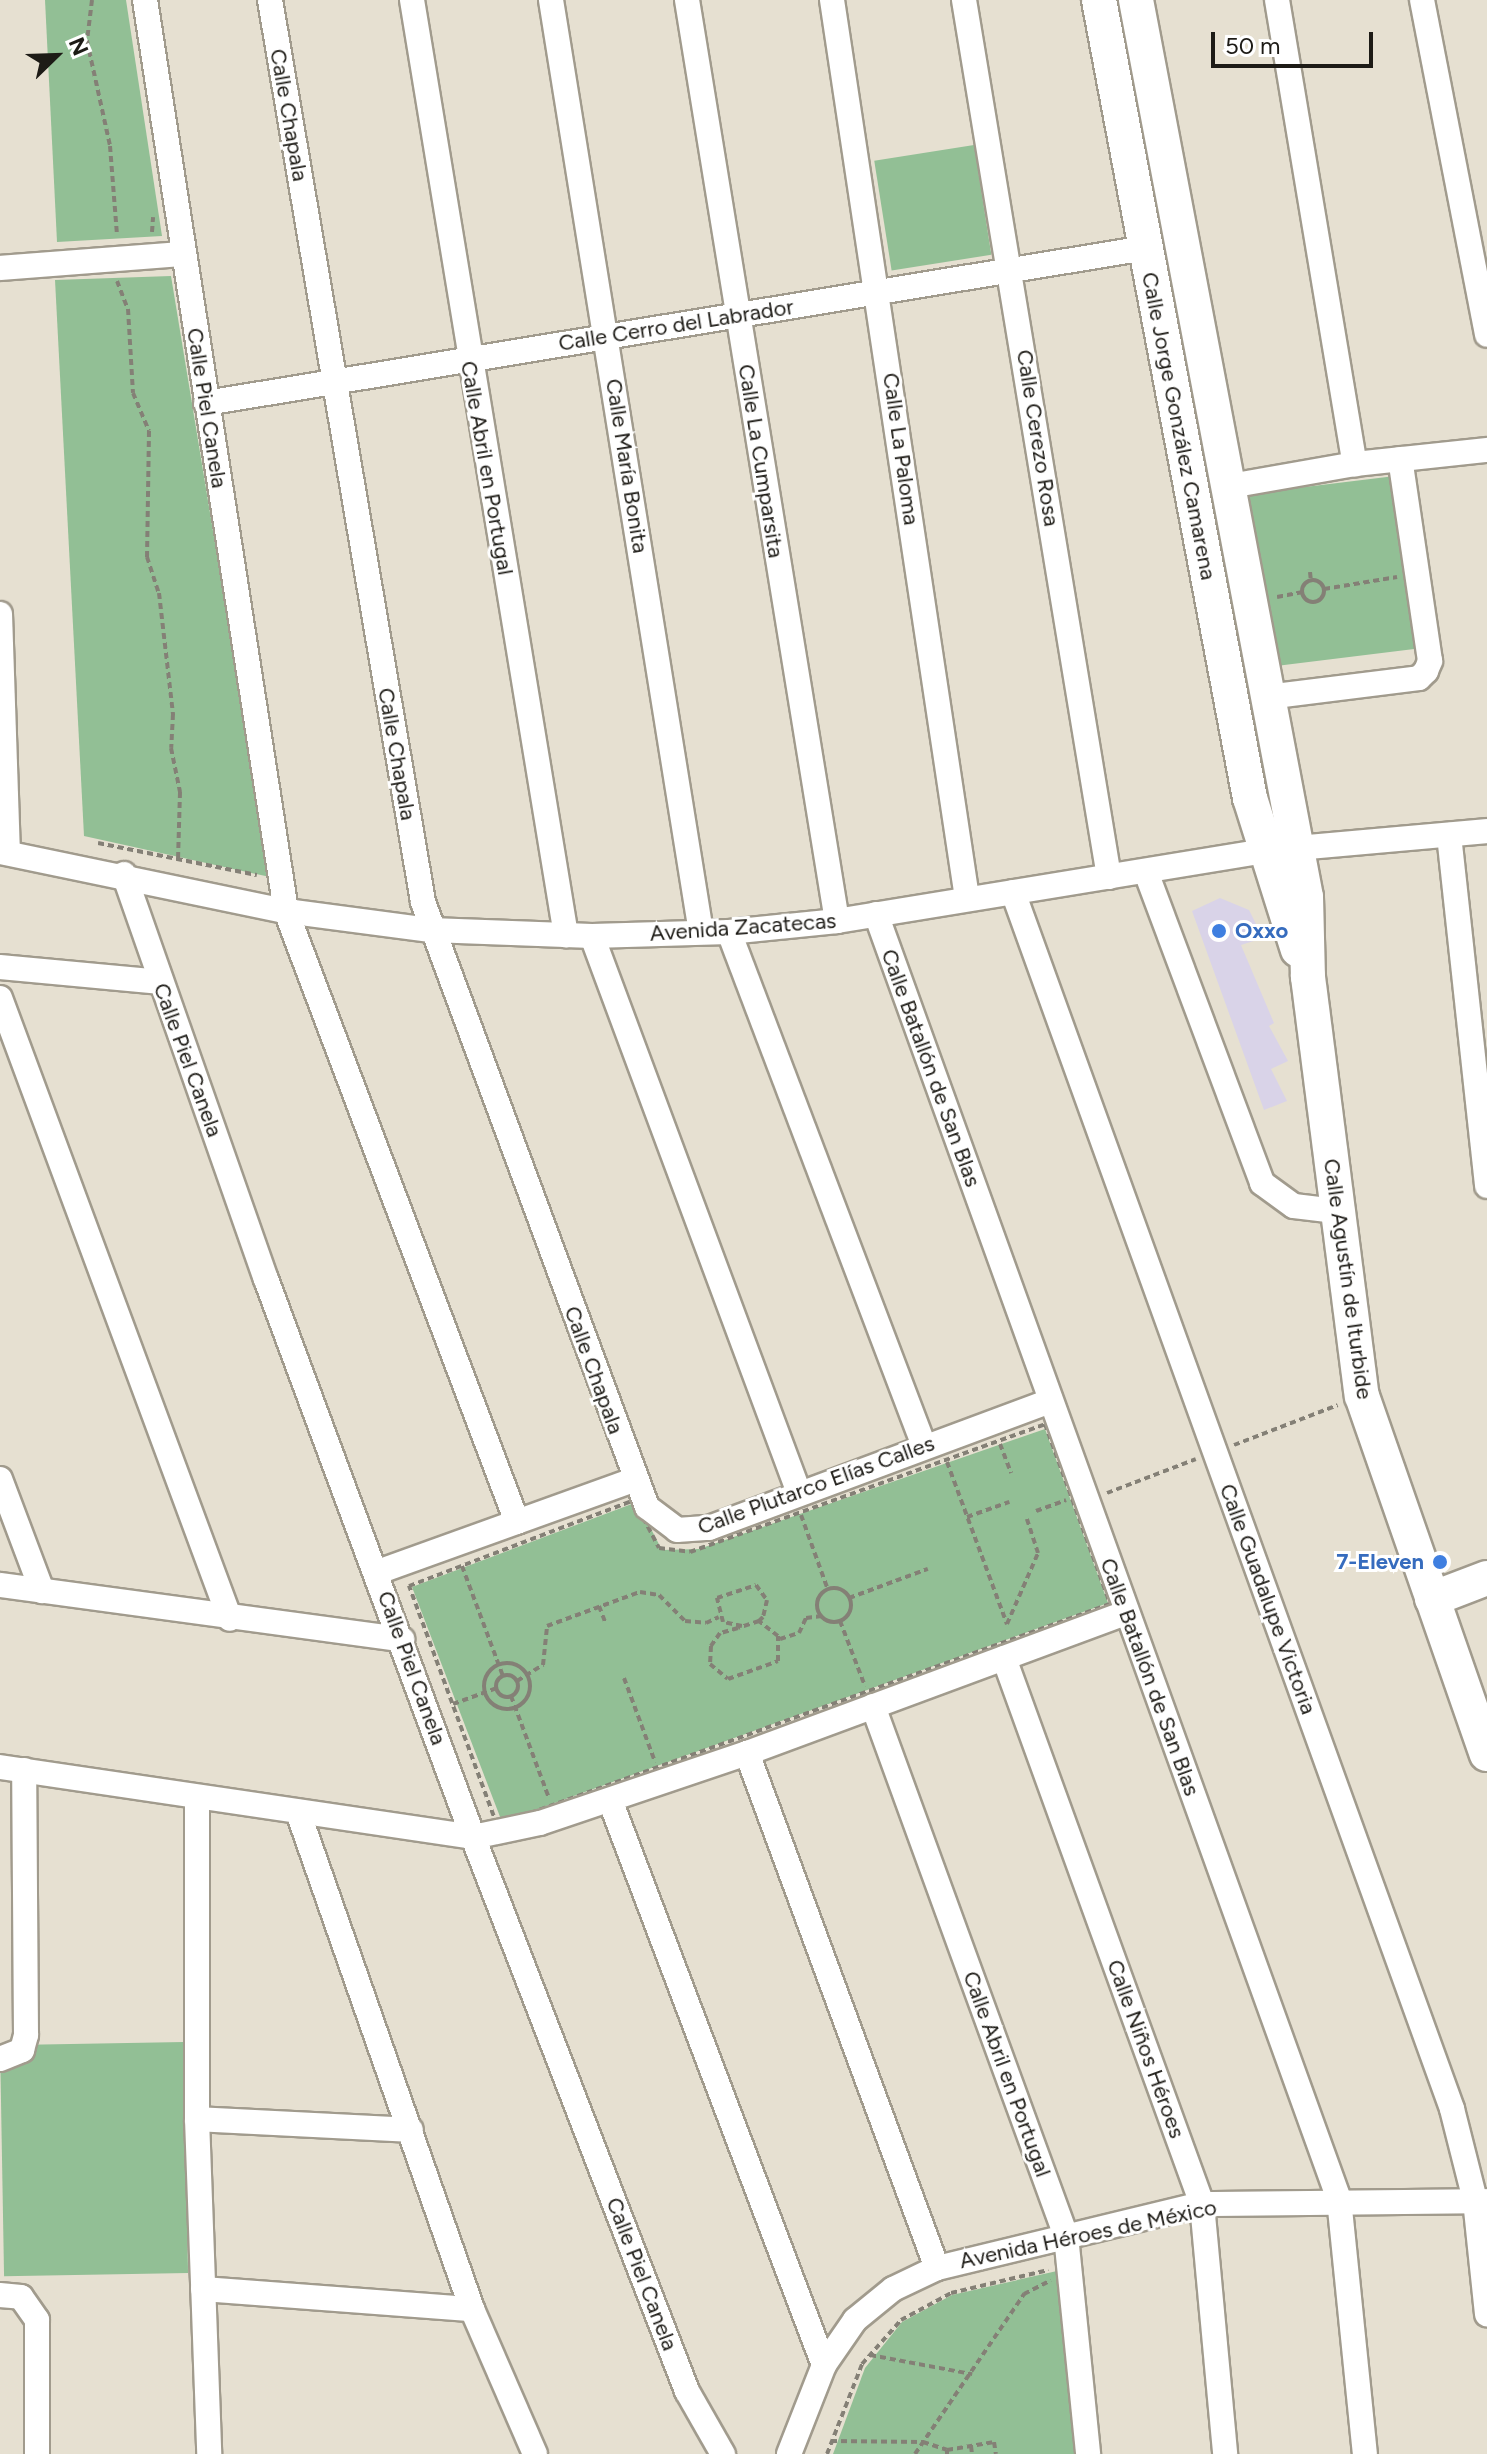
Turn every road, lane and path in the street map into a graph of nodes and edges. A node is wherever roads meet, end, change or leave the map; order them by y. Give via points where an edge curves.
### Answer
1 (92, 0) edge
2 (145, 0) edge
3 (270, 0) edge
4 (412, 0) edge
5 (551, 0) edge
6 (687, 0) edge
7 (832, 0) edge
8 (964, 0) edge
9 (1099, 0) edge
10 (1136, 0) edge
11 (1277, 0) edge
12 (1422, 0) edge
13 (151, 201) dead end
14 (143, 233) dead end
15 (130, 234) dead end
16 (117, 235) junction
17 (103, 236) dead end
18 (1145, 248) junction
19 (182, 254) junction
20 (0, 268) edge
21 (1010, 269) junction
22 (117, 281) junction
23 (129, 281) dead end
24 (102, 282) dead end
25 (877, 292) junction
26 (738, 316) junction
27 (1487, 335) edge
28 (606, 337) junction
29 (469, 359) junction
30 (334, 381) junction
31 (206, 403) junction
32 (1487, 450) edge
33 (1400, 459) junction
34 (1355, 464) junction
35 (1230, 486) junction
36 (1310, 572) dead end
37 (1403, 576) dead end
38 (1311, 581) junction
39 (1324, 589) junction
40 (1302, 592) junction
41 (1273, 611) dead end
42 (0, 614) edge
43 (1267, 697) junction
44 (2, 702) edge
45 (1487, 831) edge
46 (1449, 835) junction
47 (98, 843) dead end
48 (1279, 849) junction
49 (4, 852) edge
50 (178, 861) junction
51 (255, 863) dead end
52 (1146, 872) junction
53 (124, 874) junction
54 (1109, 877) junction
55 (1013, 892) junction
56 (967, 898) junction
57 (286, 911) junction
58 (876, 914) junction
59 (837, 921) junction
60 (431, 930) junction
61 (701, 932) junction
62 (729, 932) junction
63 (566, 935) junction
64 (592, 936) junction
65 (0, 967) edge
66 (1475, 972) edge
67 (161, 982) junction
68 (0, 998) edge
69 (1482, 1100) edge
70 (1487, 1186) edge
71 (1336, 1211) junction
72 (1050, 1401) junction
73 (999, 1441) junction
74 (924, 1446) junction
75 (946, 1460) junction
76 (1011, 1473) dead end
77 (0, 1479) edge
78 (634, 1480) junction
79 (1072, 1498) junction
80 (1009, 1502) dead end
81 (800, 1503) junction
82 (1036, 1511) dead end
83 (967, 1517) junction
84 (1027, 1519) dead end
85 (517, 1522) junction
86 (462, 1566) junction
87 (928, 1569) dead end
88 (378, 1572) junction
89 (1487, 1578) edge
90 (0, 1585) edge
91 (828, 1590) junction
92 (42, 1591) junction
93 (849, 1598) junction
94 (1432, 1599) junction
95 (599, 1606) junction
96 (1125, 1613) junction
97 (822, 1616) junction
98 (719, 1617) junction
99 (230, 1619) junction
100 (759, 1621) junction
101 (840, 1621) junction
102 (605, 1622) dead end
103 (1007, 1624) junction
104 (742, 1626) junction
105 (402, 1639) junction
106 (779, 1640) junction
107 (1009, 1648) junction
108 (499, 1664) junction
109 (503, 1676) junction
110 (528, 1678) junction
111 (624, 1678) dead end
112 (517, 1681) junction
113 (497, 1688) junction
114 (485, 1692) junction
115 (511, 1696) junction
116 (870, 1699) junction
117 (453, 1704) junction
118 (514, 1707) junction
119 (747, 1753) junction
120 (1487, 1754) edge
121 (0, 1767) edge
122 (657, 1767) junction
123 (24, 1770) junction
124 (197, 1797) junction
125 (610, 1800) junction
126 (551, 1806) junction
127 (298, 1812) junction
128 (473, 1837) junction
129 (11, 2054) edge
130 (197, 2119) junction
131 (411, 2130) junction
132 (1339, 2199) junction
133 (1481, 2200) edge
134 (1202, 2204) junction
135 (1066, 2236) junction
136 (937, 2268) junction
137 (1053, 2279) junction
138 (203, 2289) junction
139 (1055, 2294) dead end
140 (11, 2296) edge
141 (472, 2309) junction
142 (1487, 2314) edge
143 (870, 2355) junction
144 (824, 2365) junction
145 (972, 2374) junction
146 (831, 2441) junction
147 (923, 2442) junction
148 (971, 2446) junction
149 (947, 2452) edge
150 (37, 2454) edge
151 (209, 2454) edge
152 (535, 2454) edge
153 (723, 2454) edge
154 (789, 2454) edge
155 (827, 2454) edge
156 (915, 2454) edge
157 (972, 2454) edge
158 (996, 2454) edge
159 (1088, 2454) edge
160 (1225, 2454) edge
161 (1365, 2454) edge

1 - 16 path via 87,41 110,146
2 - 19 street, Calle Piel Canela
3 - 30 street, Calle Chapala
4 - 29 street, Calle Abril en Portugal
5 - 28 street, Calle María Bonita
6 - 26 street, Calle La Cumparsita
7 - 25 street, Calle La Paloma
8 - 21 street, Calle Cerezo Rosa
9 - 18 street, Calle Jorge González Camarena
10 - 35 street, Calle Jorge González Camarena
11 - 34 street
12 - 27 street
13 - 14 path via 155,232
15 - 16 path
16 - 17 path
18 - 21 street, Calle Cerro del Labrador
18 - 48 street, Calle Jorge González Camarena
19 - 20 street
19 - 31 street, Calle Piel Canela
21 - 25 street, Calle Cerro del Labrador
21 - 54 street, Calle Cerezo Rosa
22 - 23 path
22 - 24 path
22 - 50 path via 128,309 133,393 149,431 147,557 159,593 173,714 171,748 180,792
25 - 26 street, Calle Cerro del Labrador
25 - 56 street, Calle La Paloma
26 - 28 street, Calle Cerro del Labrador
26 - 59 street, Calle La Cumparsita
28 - 29 street, Calle Cerro del Labrador
28 - 61 street, Calle María Bonita
29 - 30 street, Calle Cerro del Labrador
29 - 63 street, Calle Abril en Portugal
30 - 31 street, Calle Cerro del Labrador
30 - 60 street, Calle Chapala via 417,880
31 - 57 street, Calle Piel Canela
32 - 33 street
33 - 34 street
33 - 43 street via 1430,661 1419,678
34 - 35 street
35 - 43 street, Calle Jorge González Camarena
36 - 38 path
37 - 39 path
38 - 39 path
38 - 40 path
39 - 40 path via 1316,602
40 - 41 path via 1271,598
42 - 44 street
43 - 48 street, Calle Jorge González Camarena
44 - 49 street
45 - 46 street, Avenida Zacatecas
46 - 48 street, Avenida Zacatecas
46 - 66 street
47 - 50 path
48 - 52 street, Avenida Zacatecas
48 - 71 street, Calle Agustín de Iturbide via 1306,897 1308,977
49 - 53 street, Avenida Zacatecas
50 - 51 path via 258,878
52 - 54 street, Avenida Zacatecas
52 - 71 street via 1262,1183 1294,1206
53 - 57 street, Avenida Zacatecas
53 - 67 street, Calle Piel Canela
54 - 55 street, Avenida Zacatecas
55 - 56 street, Avenida Zacatecas
55 - 133 street, Calle Guadalupe Victoria
56 - 58 street, Avenida Zacatecas
57 - 60 street, Avenida Zacatecas
57 - 85 street, Calle Piel Canela
58 - 59 street, Avenida Zacatecas
58 - 72 street, Calle Batallón de San Blas
59 - 62 street, Avenida Zacatecas
60 - 63 street, Avenida Zacatecas
60 - 78 street, Calle Chapala
61 - 62 street, Avenida Zacatecas
61 - 64 street, Avenida Zacatecas
62 - 74 street
63 - 64 street, Avenida Zacatecas
64 - 81 street
65 - 67 street
66 - 69 street
67 - 88 street, Calle Piel Canela
68 - 99 street
69 - 70 street
71 - 94 street, Calle Agustín de Iturbide via 1362,1396
72 - 74 street, Calle Plutarco Elías Calles
72 - 96 street, Calle Batallón de San Blas
73 - 75 path
73 - 76 path
73 - 79 path via 1045,1424
74 - 81 street, Calle Plutarco Elías Calles
75 - 81 path
75 - 83 path
77 - 92 street
78 - 81 street, Calle Plutarco Elías Calles via 661,1522 695,1532
78 - 85 street
79 - 82 path
79 - 107 path via 1110,1604
80 - 83 path
81 - 86 path via 682,1554 661,1550 652,1541 634,1500
81 - 91 path
83 - 103 path
84 - 103 path via 1038,1553
85 - 88 street
86 - 108 path
86 - 117 path via 409,1586
87 - 93 path
88 - 105 street, Calle Piel Canela
89 - 94 street
90 - 92 street
91 - 93 path via 841,1590
91 - 97 path via 817,1603
92 - 99 street
93 - 101 path via 850,1609
94 - 120 street, Calle Agustín de Iturbide
95 - 98 path via 651,1591 685,1621 700,1624
95 - 102 path
95 - 110 path via 547,1626 545,1661
96 - 107 street
96 - 132 street, Calle Batallón de San Blas
97 - 101 path
97 - 106 path via 806,1618 799,1633
98 - 100 path via 719,1595 753,1584 763,1590 768,1603
98 - 104 path via 730,1626
99 - 105 street
100 - 104 path
100 - 106 path
101 - 116 path
103 - 107 path
104 - 106 path via 720,1633 711,1646 710,1664 728,1679 774,1665
105 - 128 street, Calle Piel Canela
107 - 116 street
107 - 116 path
107 - 134 street, Calle Niños Héroes
108 - 109 path
108 - 110 path via 518,1666
108 - 114 path via 487,1674
109 - 112 path
109 - 113 path
110 - 112 path
110 - 118 path via 528,1693
111 - 122 path
112 - 115 path
113 - 114 path
113 - 115 path
114 - 117 path
114 - 118 path via 496,1706
115 - 118 path
116 - 119 street
116 - 122 path
116 - 135 street, Calle Abril en Portugal
117 - 126 path via 497,1825
118 - 126 path
119 - 125 street
119 - 136 street
121 - 123 street
122 - 126 path
123 - 124 street
123 - 129 street via 27,2018
124 - 127 street
124 - 130 street
125 - 128 street
125 - 144 street
127 - 128 street
127 - 131 street
128 - 153 street, Calle Piel Canela via 687,2391
130 - 131 street
130 - 138 street
131 - 141 street
132 - 133 street, Avenida Héroes de México
132 - 134 street, Avenida Héroes de México
132 - 161 street, Calle Batallón de San Blas
133 - 142 street, Calle Guadalupe Victoria
134 - 135 street, Avenida Héroes de México
134 - 160 street, Calle Niños Héroes
135 - 136 street, Avenida Héroes de México
135 - 159 street, Calle Abril en Portugal
136 - 144 street, Avenida Héroes de México via 893,2289 855,2320
137 - 139 path
137 - 143 path via 1052,2269 951,2293 901,2320
137 - 145 path via 1024,2294
138 - 141 street
138 - 151 street
140 - 150 street via 37,2320
141 - 152 street
143 - 145 path
143 - 146 path
144 - 154 street, Avenida Héroes de México
145 - 147 path
146 - 147 path
146 - 155 path
147 - 149 path
147 - 156 path
148 - 149 path
148 - 157 path
148 - 158 path via 994,2442

